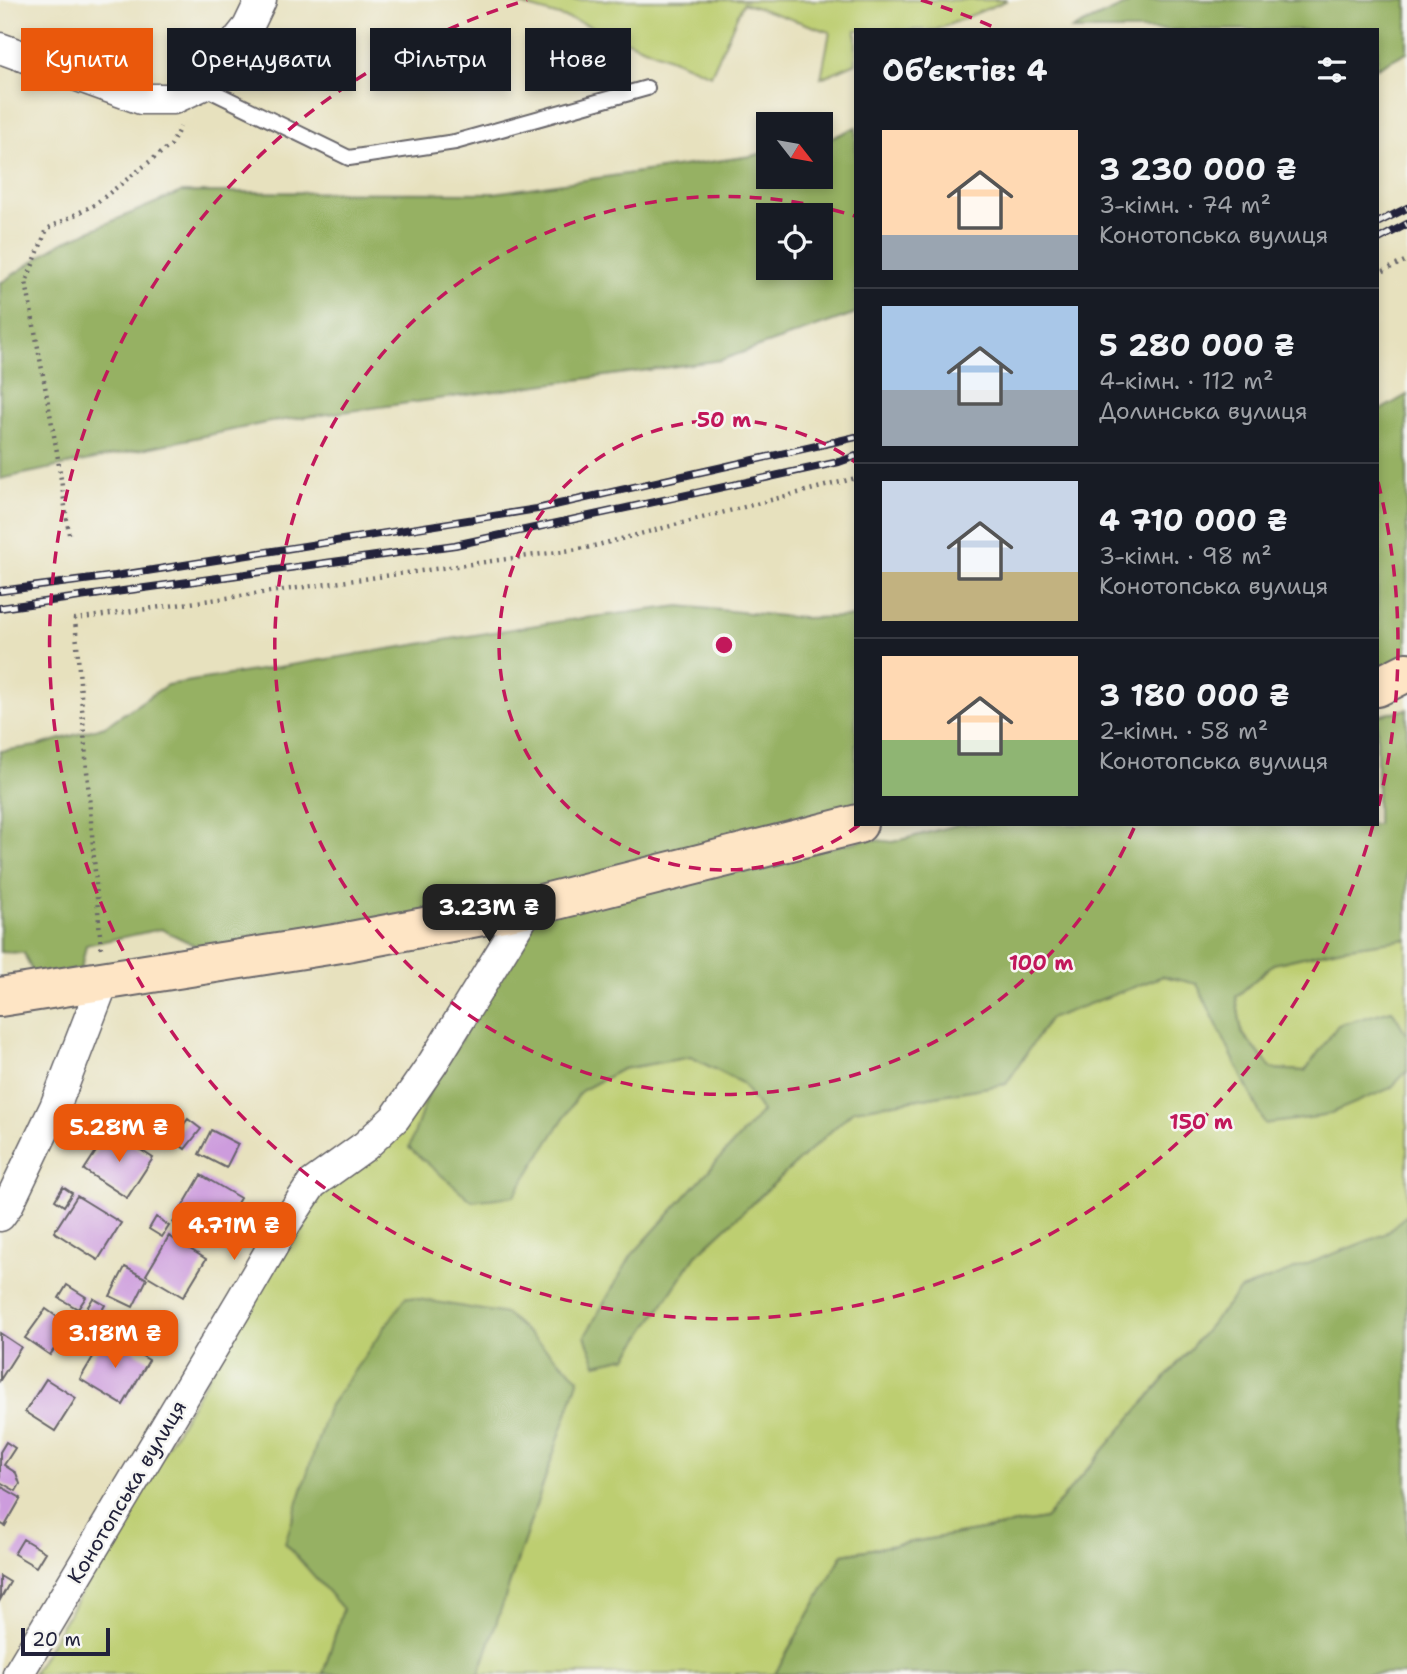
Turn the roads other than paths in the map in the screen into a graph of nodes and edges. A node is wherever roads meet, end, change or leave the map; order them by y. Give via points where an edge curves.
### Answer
1 (261, 0) edge
2 (247, 28) edge
3 (0, 48) edge
4 (647, 88) dead end
5 (190, 91) edge
6 (211, 91) edge
7 (1407, 672) edge
8 (1379, 686) edge
9 (854, 825) edge
10 (529, 906) junction
11 (104, 981) junction
12 (0, 997) edge
13 (0, 1216) edge
14 (18, 1674) edge

1 - 2 street
3 - 5 street via 141,99 173,99
4 - 6 lane via 455,142 349,158
7 - 8 street
9 - 10 street
10 - 11 street via 341,943
10 - 14 street, Конотопська вулиця via 396,1118 312,1184 288,1220
11 - 12 street
11 - 13 street via 55,1107

